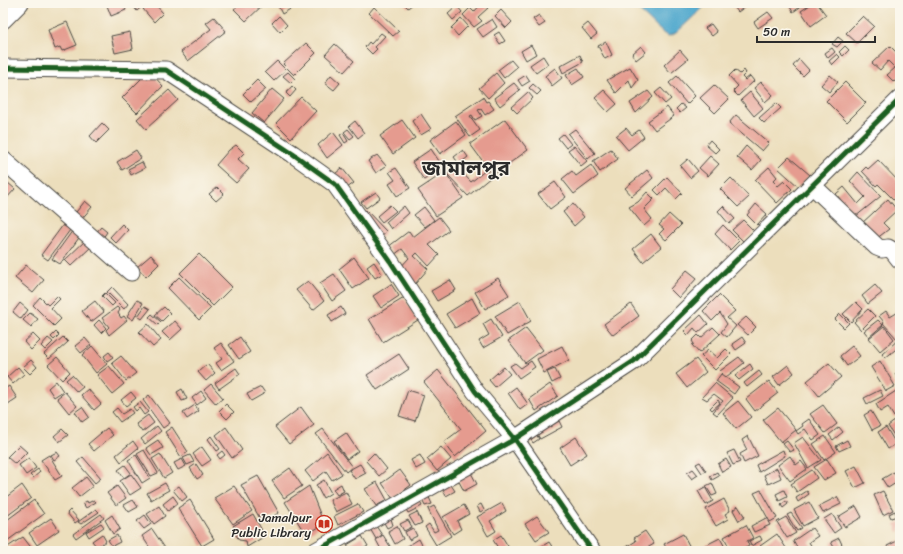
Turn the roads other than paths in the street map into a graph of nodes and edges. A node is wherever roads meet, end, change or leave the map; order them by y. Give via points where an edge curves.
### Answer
1 (20, 3) edge
2 (3, 20) edge
3 (3, 68) edge
4 (900, 100) edge
5 (3, 160) edge
6 (813, 186) junction
7 (900, 260) edge
8 (131, 272) dead end
9 (515, 439) junction
10 (316, 551) edge
11 (592, 551) edge

1 - 2 street
3 - 9 street via 166,70 335,184 390,261 475,391
4 - 6 street
5 - 8 street
6 - 7 street via 878,247 894,251
6 - 9 street via 634,361
9 - 10 street
9 - 11 street

